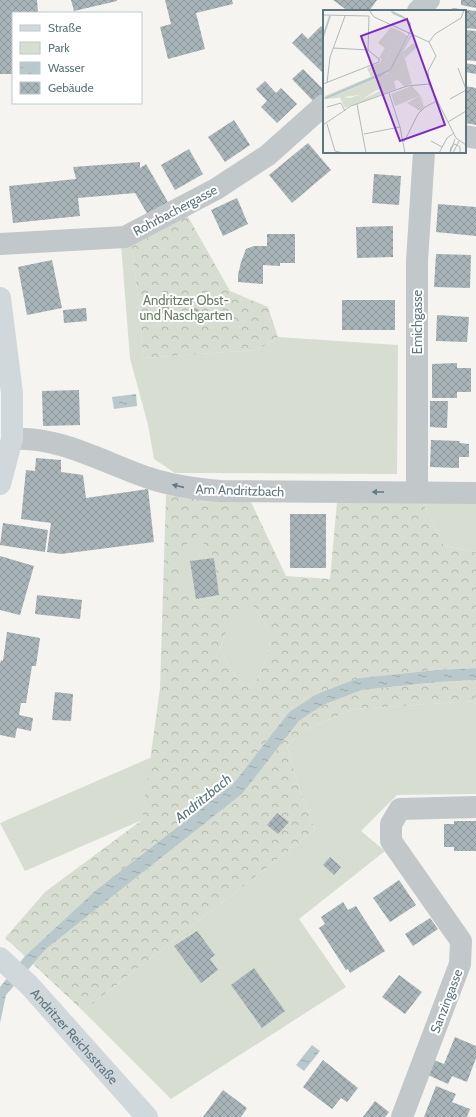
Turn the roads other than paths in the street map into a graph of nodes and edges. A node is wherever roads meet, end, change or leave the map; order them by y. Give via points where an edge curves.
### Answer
1 (429, 0) edge
2 (441, 0) edge
3 (419, 10) edge
4 (440, 10) edge
5 (323, 106) edge
6 (466, 136) edge
7 (476, 138) edge
8 (424, 153) edge
9 (0, 244) edge
10 (0, 298) edge
11 (12, 438) junction
12 (0, 484) edge
13 (417, 492) junction
14 (476, 492) edge
15 (476, 807) edge
16 (2, 960) edge
17 (468, 967) edge
18 (147, 1117) edge
19 (402, 1117) edge

1 - 3 street
2 - 4 street
5 - 9 street, Rohrbachergasse via 268,155 216,189 124,237
6 - 7 street
8 - 13 street, Emichgasse via 417,261
10 - 11 street via 12,393
11 - 12 street
13 -> 11 street, Am Andritzbach via 220,491 184,487 149,479 75,450 28,438
13 - 14 street, Am Andritzbach
15 - 17 street, Sanzingasse via 400,809 391,824 391,841 461,941
16 - 18 street, Andritzer Reichsstraße via 29,986
17 - 19 street, Sanzingasse

